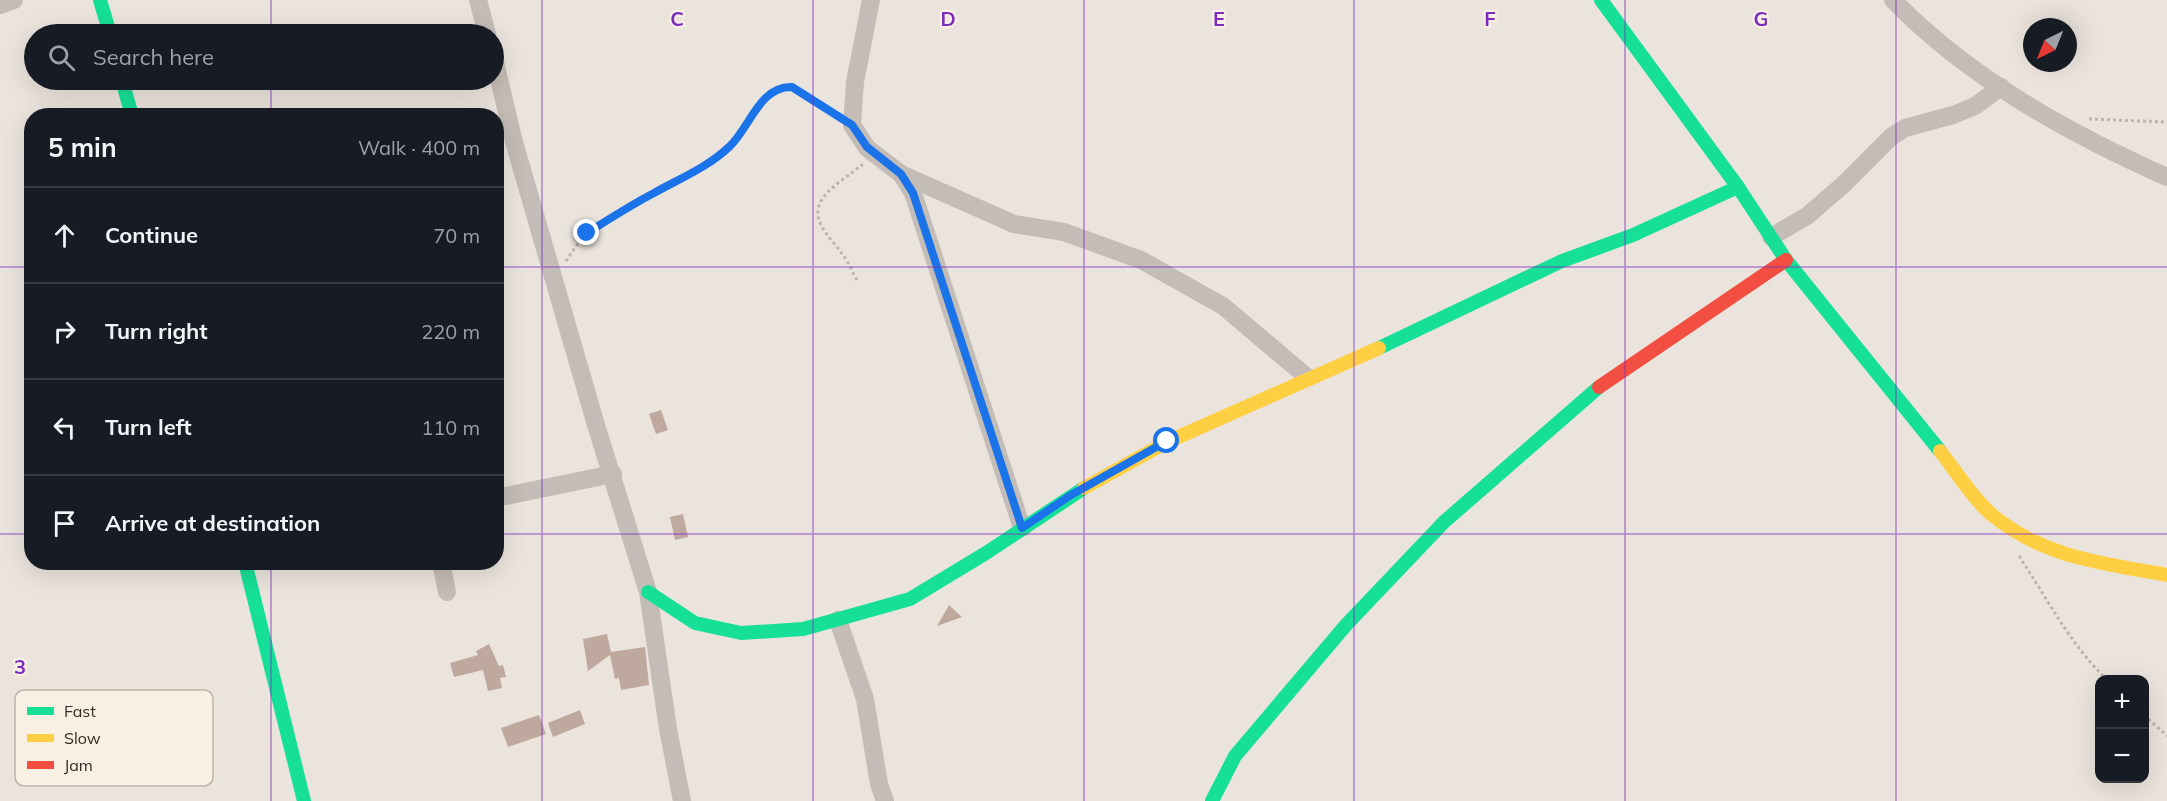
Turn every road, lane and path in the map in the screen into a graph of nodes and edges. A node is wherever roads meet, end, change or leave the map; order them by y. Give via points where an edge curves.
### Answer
1 (14, 0) edge
2 (100, 0) edge
3 (478, 0) edge
4 (871, 0) edge
5 (1601, 0) edge
6 (1893, 0) edge
7 (0, 5) edge
8 (107, 24) edge
9 (484, 24) edge
10 (2001, 87) junction
11 (125, 90) edge
12 (502, 90) edge
13 (130, 108) edge
14 (2081, 119) dead end
15 (2167, 122) edge
16 (852, 125) junction
17 (874, 154) junction
18 (901, 174) junction
19 (2167, 177) edge
20 (1738, 187) junction
21 (1771, 237) junction
22 (1786, 260) junction
23 (555, 277) junction
24 (857, 280) dead end
25 (1307, 377) junction
26 (613, 474) junction
27 (504, 496) edge
28 (1022, 528) junction
29 (2017, 554) dead end
30 (247, 570) edge
31 (443, 570) edge
32 (2167, 575) edge
33 (648, 591) junction
34 (447, 592) dead end
35 (838, 620) junction
36 (2103, 675) edge
37 (2149, 719) edge
38 (2167, 736) edge
39 (304, 801) edge
40 (682, 801) edge
41 (885, 801) edge
42 (1212, 801) edge

1 - 7 street
2 - 8 street
3 - 9 street
4 - 16 street via 855,82
5 - 20 street
6 - 10 street via 1921,28
10 - 19 street via 2040,113
10 - 21 street via 1975,106 1898,133 1807,216
11 - 13 street
12 - 23 street
14 - 15 path
16 - 17 street
16 - 23 path via 792,87 782,86 767,95 743,132 716,158 587,233
17 - 18 street
17 - 24 path via 828,192 818,207 818,220
18 - 25 street via 1014,224 1064,232 1141,260 1223,306
18 - 28 street via 913,193
20 - 21 street
20 - 25 street via 1633,235 1562,261 1399,339
21 - 22 street
22 - 32 street via 1991,514 2037,543 2072,558
22 - 42 street via 1611,377 1444,522 1346,626 1235,756
23 - 26 street
25 - 28 street via 1167,441 1071,495
26 - 27 street
26 - 33 street
28 - 35 street via 910,599
29 - 36 path via 2062,625
30 - 39 street
31 - 34 street
33 - 35 street via 695,623 741,633 802,629
33 - 40 street
35 - 41 street via 866,699
37 - 38 path

